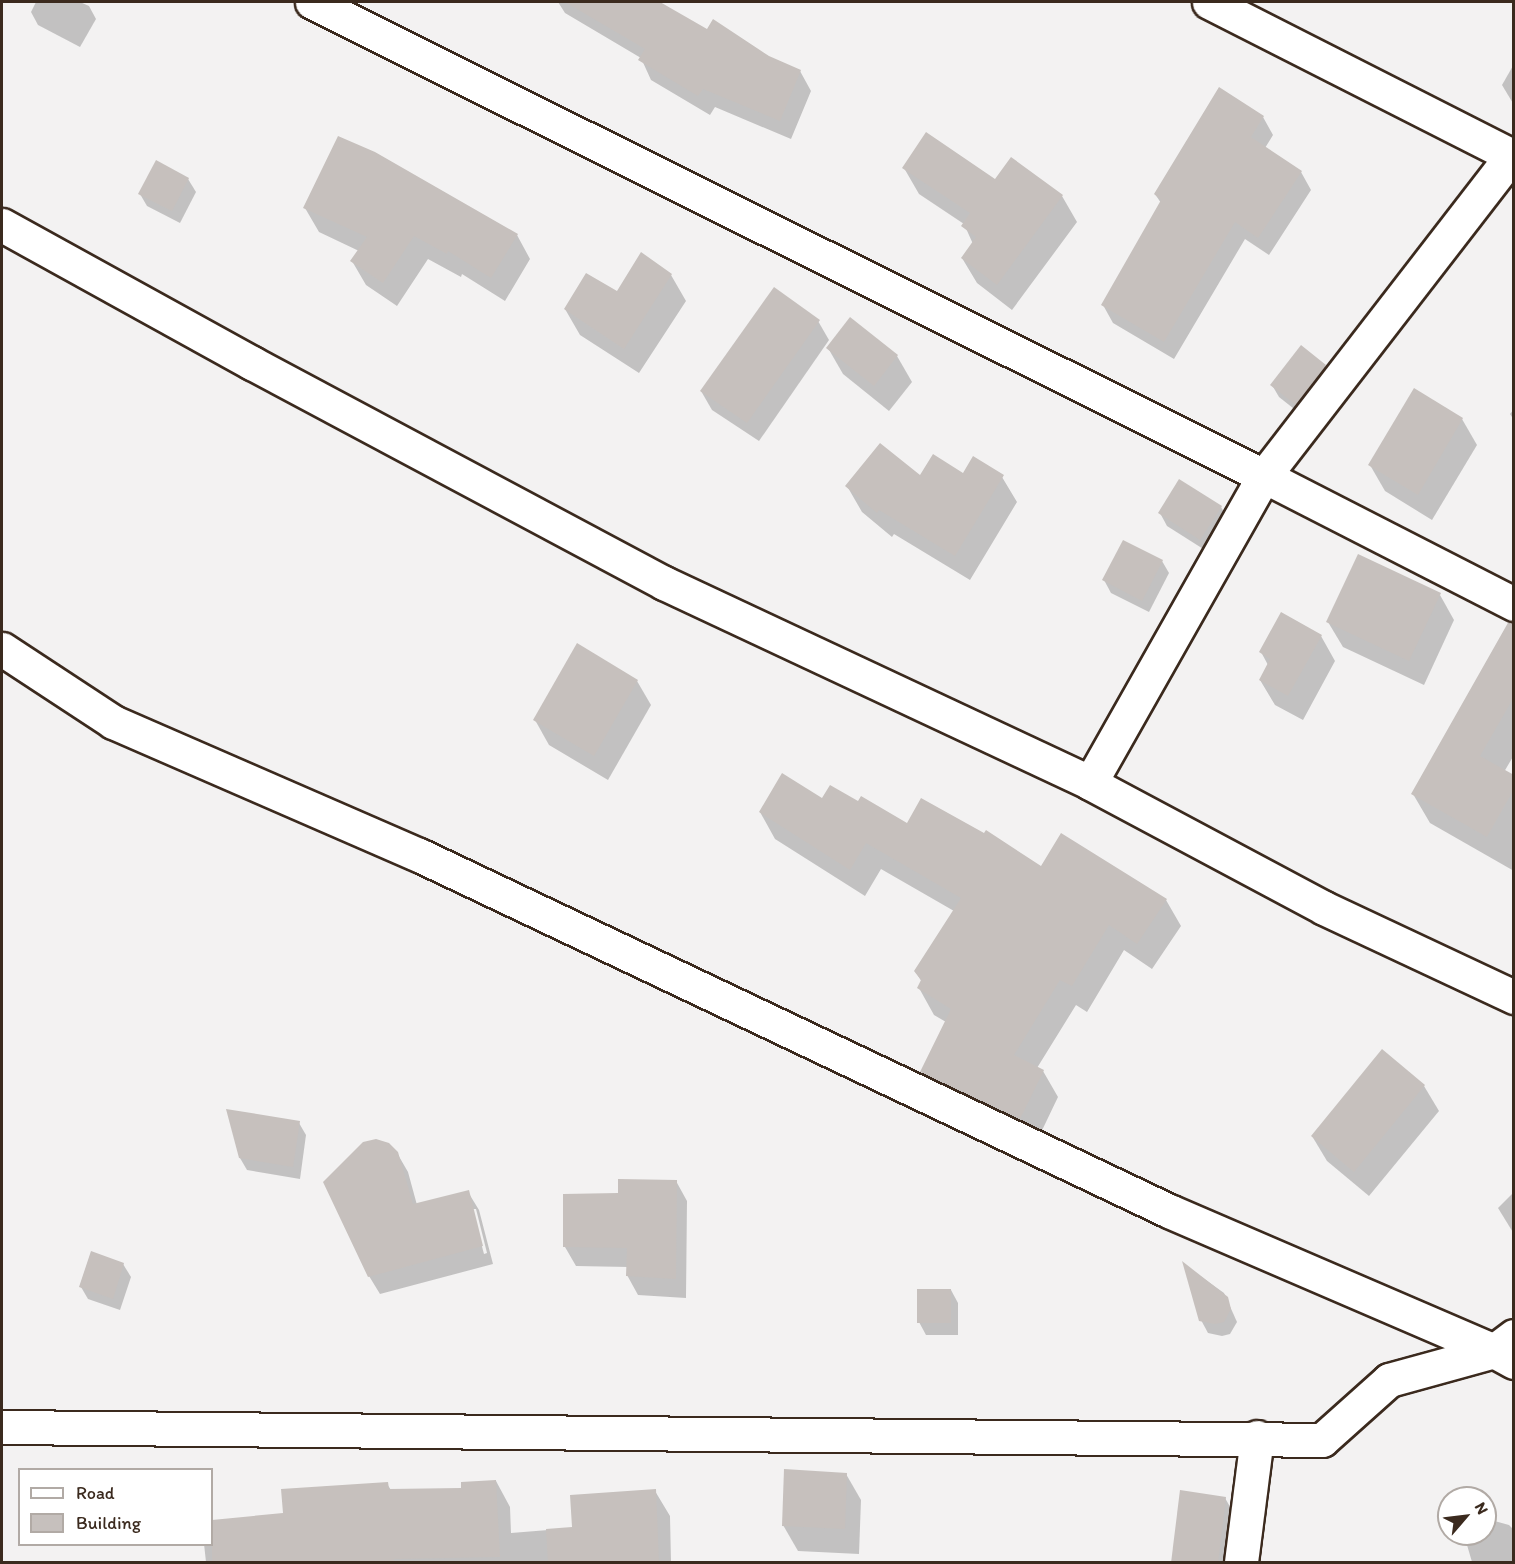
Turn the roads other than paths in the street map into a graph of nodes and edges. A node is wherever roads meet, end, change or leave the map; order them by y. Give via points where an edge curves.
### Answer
1 (312, 2) edge
2 (1209, 2) edge
3 (1513, 156) edge
4 (2, 225) edge
5 (1264, 476) junction
6 (1514, 604) edge
7 (2, 649) edge
8 (1090, 783) junction
9 (1514, 997) edge
10 (1507, 1350) edge
11 (2, 1427) edge
12 (1257, 1437) junction
13 (1241, 1563) edge

1 - 5 street
2 - 3 street
3 - 5 street
4 - 8 street via 664,583
5 - 6 street
5 - 8 street
7 - 10 street via 113,722 419,855 1169,1211
8 - 9 street via 1324,908
10 - 12 street via 1389,1380 1322,1440
11 - 12 street
12 - 13 street

